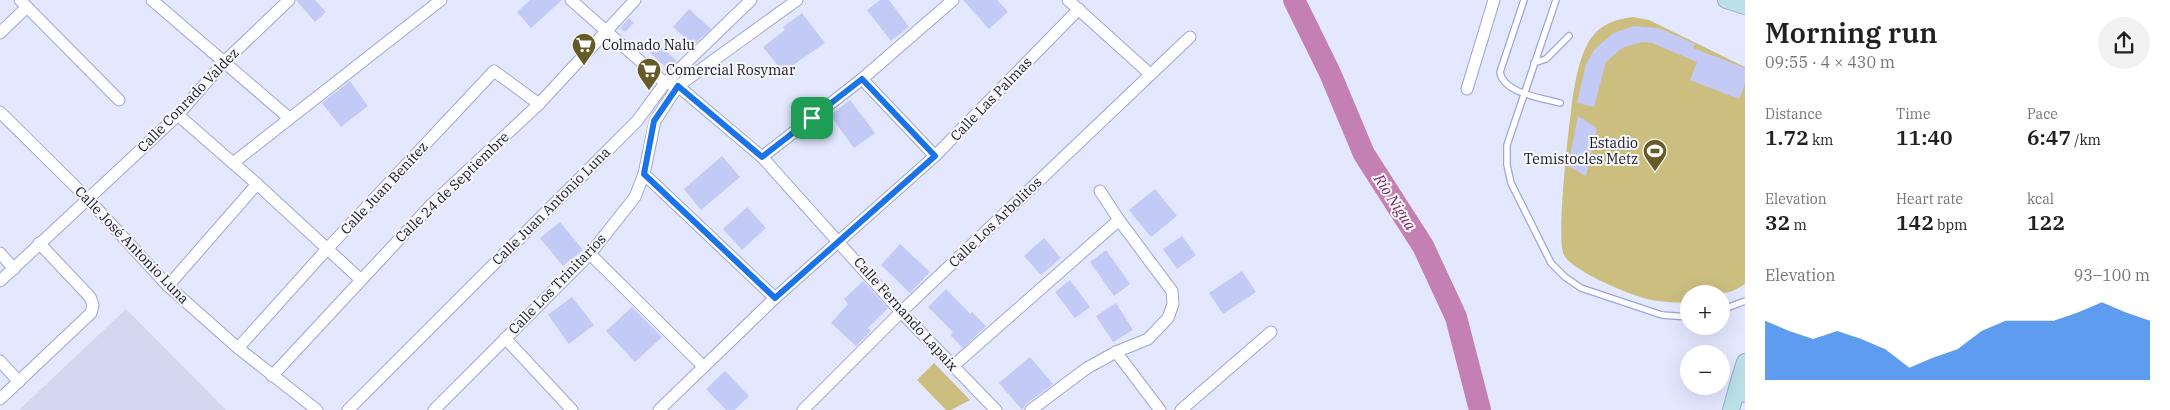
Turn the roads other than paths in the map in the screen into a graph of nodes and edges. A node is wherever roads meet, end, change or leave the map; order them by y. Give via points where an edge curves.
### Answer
1 (289, 0) edge
2 (441, 0) edge
3 (571, 0) edge
4 (635, 0) edge
5 (751, 0) edge
6 (797, 0) edge
7 (953, 0) edge
8 (1068, 0) edge
9 (1494, 0) edge
10 (1524, 0) edge
11 (1556, 0) edge
12 (1726, 0) edge
13 (155, 1) edge
14 (24, 3) edge
15 (1745, 6) edge
16 (1079, 9) junction
17 (606, 32) junction
18 (0, 33) edge
19 (1569, 36) dead end
20 (1190, 37) dead end
21 (224, 62) junction
22 (1534, 63) junction
23 (1150, 74) junction
24 (862, 79) junction
25 (665, 83) junction
26 (678, 86) junction
27 (1467, 90) dead end
28 (1524, 92) junction
29 (119, 100) dead end
30 (1560, 103) dead end
31 (538, 104) junction
32 (0, 112) edge
33 (178, 115) junction
34 (289, 118) junction
35 (935, 156) junction
36 (762, 157) junction
37 (233, 163) junction
38 (644, 174) junction
39 (257, 184) junction
40 (1100, 191) dead end
41 (88, 199) junction
42 (1119, 220) junction
43 (840, 241) junction
44 (40, 244) junction
45 (328, 248) junction
46 (0, 253) edge
47 (590, 254) junction
48 (14, 268) junction
49 (360, 279) junction
50 (0, 281) edge
51 (168, 286) junction
52 (775, 298) junction
53 (1745, 302) edge
54 (1730, 307) edge
55 (901, 312) junction
56 (1680, 316) edge
57 (1271, 332) dead end
58 (505, 338) junction
59 (238, 348) junction
60 (1116, 352) junction
61 (0, 361) edge
62 (1745, 362) edge
63 (953, 366) junction
64 (704, 367) junction
65 (272, 376) junction
66 (19, 382) junction
67 (1742, 386) edge
68 (0, 399) edge
69 (440, 408) edge
70 (317, 410) edge
71 (348, 410) edge
72 (572, 410) edge
73 (659, 410) edge
74 (803, 410) edge
75 (996, 410) edge
76 (1031, 410) edge
77 (1160, 410) edge
78 (1181, 410) edge
79 (1731, 410) edge

1 - 21 street, Calle Conrado Valdez
2 - 34 street
3 - 17 street, Calle Fernando Lapaix
4 - 17 street, Calle 24 de Septiembre
5 - 25 street, Calle Juan Antonio Luna
6 - 26 street, Calle Los Trinitarios
7 - 24 street
8 - 16 street
9 - 27 street
10 - 28 lane via 1500,72 1506,85
11 - 22 lane
12 - 15 main road
13 - 21 street
14 - 18 street
14 - 29 street
16 - 23 street
16 - 35 street, Calle Las Palmas
17 - 25 street, Calle Fernando Lapaix
17 - 31 street, Calle 24 de Septiembre
19 - 22 lane via 1546,59
20 - 23 street, Calle Los Arbolitos
21 - 33 street, Calle Conrado Valdez
21 - 34 street
22 - 28 lane
23 - 55 street, Calle Los Arbolitos
24 - 35 street
24 - 36 street
25 - 26 street, Calle Fernando Lapaix
25 - 71 street, Calle Juan Antonio Luna via 637,121
26 - 36 street, Calle Fernando Lapaix
26 - 38 street, Calle Los Trinitarios via 654,121
28 - 30 lane
28 - 56 lane via 1507,145 1507,165 1512,183 1550,263 1581,288 1662,315
31 - 45 street, Calle Juan Benítez via 494,71
31 - 49 street, Calle 24 de Septiembre via 432,204
32 - 41 street, Calle José Antonio Luna
33 - 37 street
33 - 41 street, Calle Conrado Valdez
34 - 37 street
35 - 43 street, Calle Las Palmas
36 - 43 street, Calle Fernando Lapaix
37 - 39 street
38 - 47 street, Calle Los Trinitarios via 635,196
38 - 52 street
39 - 45 street
39 - 51 street
40 - 42 street
41 - 44 street, Calle Conrado Valdez
41 - 51 street, Calle José Antonio Luna
42 - 60 street via 1172,291 1174,304 1168,318 1148,339
42 - 63 street
43 - 52 street, Calle Las Palmas
43 - 55 street, Calle Fernando Lapaix
44 - 48 street, Calle Conrado Valdez
44 - 66 street via 90,297 93,305 90,313
45 - 49 street
45 - 59 street, Calle Juan Benítez
46 - 48 street
47 - 58 street, Calle Los Trinitarios
47 - 64 street
48 - 50 street, Calle Conrado Valdez
49 - 65 street, Calle 24 de Septiembre
51 - 59 street, Calle José Antonio Luna
52 - 64 street, Calle Las Palmas
53 - 54 lane
55 - 63 street, Calle Fernando Lapaix
55 - 74 street, Calle Los Arbolitos
57 - 78 street
58 - 69 street, Calle Los Trinitarios
58 - 72 street
59 - 65 street, Calle José Antonio Luna
60 - 76 street via 1087,368
60 - 77 street
61 - 66 street
62 - 67 main road
63 - 75 street, Calle Fernando Lapaix
64 - 73 street, Calle Las Palmas
65 - 70 street, Calle José Antonio Luna
66 - 68 street
67 - 79 main road

